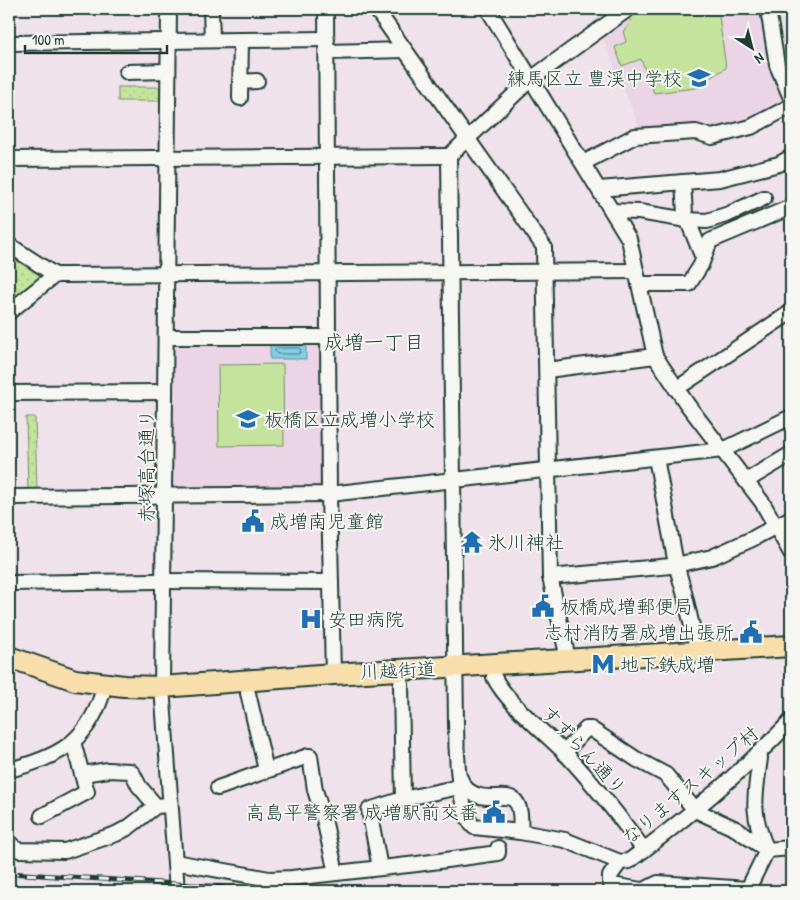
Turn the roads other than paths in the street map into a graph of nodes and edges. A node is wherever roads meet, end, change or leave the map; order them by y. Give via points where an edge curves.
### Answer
1 (169, 9) edge
2 (211, 9) edge
3 (326, 9) edge
4 (376, 9) edge
5 (488, 9) edge
6 (627, 9) edge
7 (768, 9) edge
8 (212, 40) junction
9 (241, 40) junction
10 (168, 41) junction
11 (9, 43) edge
12 (327, 46) junction
13 (405, 50) junction
14 (168, 71) junction
15 (126, 72) dead end
16 (531, 79) junction
17 (257, 81) dead end
18 (240, 82) junction
19 (790, 91) edge
20 (240, 98) dead end
21 (791, 106) edge
22 (468, 139) junction
23 (449, 156) junction
24 (327, 157) junction
25 (791, 157) edge
26 (168, 158) junction
27 (9, 160) edge
28 (583, 163) junction
29 (683, 182) junction
30 (599, 189) junction
31 (764, 198) dead end
32 (791, 207) edge
33 (612, 211) junction
34 (687, 220) junction
35 (9, 245) edge
36 (704, 256) junction
37 (544, 271) junction
38 (635, 271) junction
39 (450, 273) junction
40 (328, 274) junction
41 (54, 275) junction
42 (166, 275) junction
43 (639, 284) junction
44 (9, 312) edge
45 (791, 312) edge
46 (166, 336) junction
47 (329, 337) junction
48 (655, 356) junction
49 (547, 370) junction
50 (676, 389) junction
51 (165, 392) junction
52 (9, 393) edge
53 (791, 417) edge
54 (723, 450) junction
55 (791, 454) edge
56 (656, 458) junction
57 (548, 469) junction
58 (452, 480) junction
59 (746, 481) junction
60 (329, 494) junction
61 (165, 495) junction
62 (9, 497) edge
63 (791, 518) edge
64 (775, 526) junction
65 (791, 553) edge
66 (676, 564) junction
67 (550, 577) junction
68 (164, 581) junction
69 (331, 582) junction
70 (9, 583) edge
71 (791, 646) edge
72 (698, 652) junction
73 (9, 657) edge
74 (791, 658) edge
75 (568, 659) junction
76 (9, 670) edge
77 (455, 673) junction
78 (333, 674) junction
79 (494, 677) junction
80 (401, 683) junction
81 (163, 692) junction
82 (248, 693) junction
83 (102, 695) junction
84 (791, 720) edge
85 (73, 742) junction
86 (564, 753) junction
87 (757, 754) junction
88 (9, 770) edge
89 (266, 770) junction
90 (83, 774) junction
91 (461, 784) junction
92 (218, 788) dead end
93 (480, 795) junction
94 (402, 799) junction
95 (170, 805) junction
96 (156, 806) junction
97 (695, 810) junction
98 (42, 816) dead end
99 (467, 816) junction
100 (520, 832) junction
101 (12, 845) dead end
102 (498, 848) dead end
103 (791, 848) edge
104 (644, 850) junction
105 (766, 850) junction
106 (175, 862) junction
107 (620, 862) junction
108 (380, 868) junction
109 (336, 873) junction
110 (748, 890) edge
111 (177, 891) edge

1 - 10 street, 赤塚高台通り
2 - 8 street
3 - 12 street
4 - 13 street
5 - 16 street
6 - 16 street
7 - 19 street via 777,66
8 - 9 street
8 - 10 street
9 - 12 street
9 - 18 street
10 - 11 street
10 - 14 street, 赤塚高台通り
12 - 13 street
12 - 24 street
13 - 22 street
14 - 15 street
14 - 26 street, 赤塚高台通り
16 - 22 street
16 - 28 street
17 - 18 street
18 - 20 street
21 - 28 street via 751,127 712,136 696,132 633,137
22 - 23 street
22 - 37 street via 544,247
23 - 24 street
23 - 39 street
24 - 26 street
24 - 40 street
25 - 29 street via 779,164 720,179
26 - 27 street
26 - 42 street, 赤塚高台通り
28 - 30 street
29 - 30 street
29 - 34 street
30 - 33 street
31 - 34 street via 707,221
32 - 36 street via 710,240
33 - 34 street
33 - 38 street via 629,239
34 - 36 street
35 - 41 street
36 - 43 street via 689,284
37 - 38 street
37 - 39 street
37 - 49 street
38 - 43 street
39 - 40 street
39 - 58 street
40 - 42 street
40 - 47 street
41 - 42 street
41 - 44 street
42 - 46 street, 赤塚高台通り
43 - 48 street
45 - 50 street
46 - 47 street
46 - 51 street, 赤塚高台通り
47 - 60 street
48 - 49 street
48 - 50 street
49 - 57 street
50 - 54 street
51 - 52 street
51 - 61 street, 赤塚高台通り
53 - 54 street
54 - 56 street
54 - 59 street
55 - 59 street
56 - 57 street
56 - 66 street
57 - 58 street
57 - 67 street
58 - 60 street
58 - 77 street
59 - 64 street
60 - 61 street
60 - 69 street
61 - 62 street
61 - 68 street, 赤塚高台通り
63 - 64 street
64 - 65 street
64 - 66 street via 712,557
66 - 67 street
66 - 72 street
67 - 75 street
68 - 69 street
68 - 70 street
68 - 81 street, 赤塚高台通り
69 - 78 street
71 - 72 highway, 川越街道
72 - 75 highway, 川越街道
73 - 81 highway, 川越街道 via 75,680
74 - 79 highway, 川越街道
75 - 77 highway, 川越街道
76 - 83 highway, 川越街道 via 51,685
77 - 78 highway, 川越街道
77 - 79 highway, 川越街道
77 - 80 highway, 川越街道
77 - 91 street
78 - 81 highway, 川越街道
79 - 86 street, すずらん通り via 502,691
80 - 82 highway, 川越街道
80 - 94 street
81 - 82 highway, 川越街道
81 - 83 highway, 川越街道 via 133,698
81 - 95 street, 赤塚高台通り
82 - 89 street
83 - 85 street via 98,710
84 - 87 street, なりますスキップ村
85 - 88 street via 56,754
85 - 90 street
86 - 97 street via 586,729 590,729 666,775
86 - 104 street, すずらん通り via 602,794
87 - 97 street, なりますスキップ村
87 - 105 street via 760,758 754,802
89 - 92 street
89 - 109 street via 310,756
90 - 96 street via 130,771
90 - 98 street via 87,792
91 - 93 street
91 - 94 street
91 - 99 street
93 - 99 street via 472,802
93 - 100 street via 515,801 521,814
94 - 108 street via 369,810
95 - 96 street
95 - 106 street, 赤塚高台通り
96 - 101 street via 116,834 65,851 19,850
97 - 104 street, なりますスキップ村
97 - 105 street via 736,829
99 - 100 street, なりますスキップ村 via 478,828
100 - 107 street, なりますスキップ村 via 565,840
102 - 108 street via 498,853
103 - 105 street
104 - 107 street, なりますスキップ村 via 629,861
105 - 110 street
106 - 109 street via 269,879
106 - 111 street, 赤塚高台通り
107 - 110 street via 610,876 612,885 641,890 658,883
108 - 109 street

